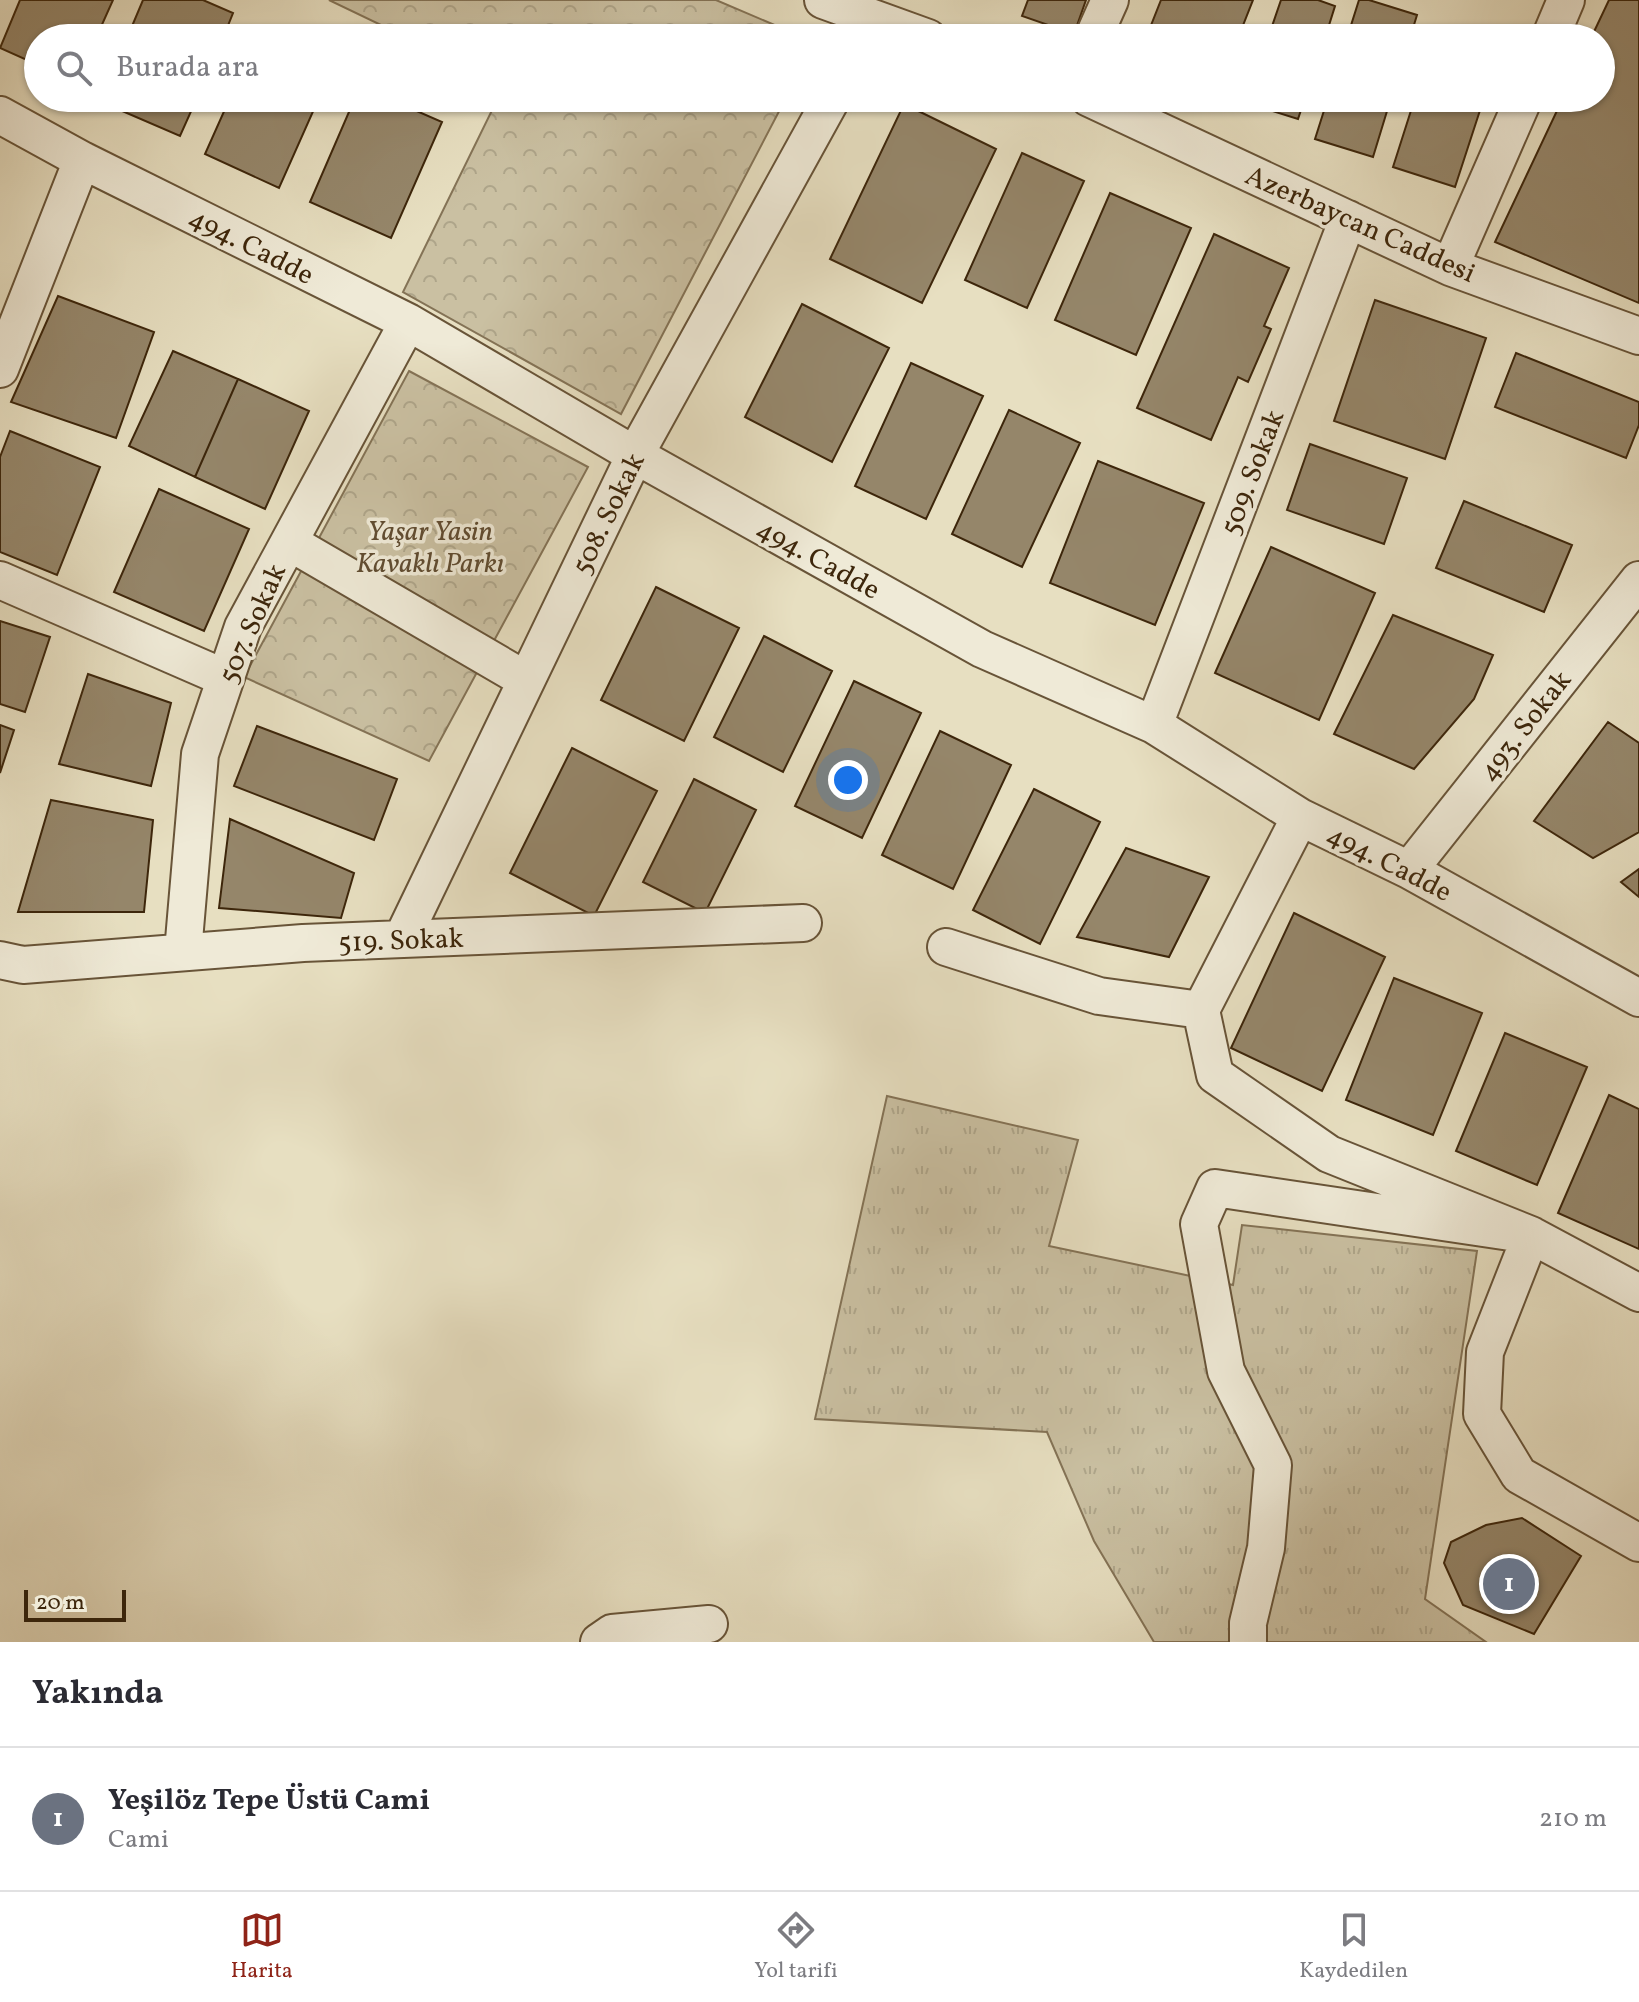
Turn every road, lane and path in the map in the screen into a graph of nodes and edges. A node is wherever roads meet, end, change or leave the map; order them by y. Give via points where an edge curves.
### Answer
1 (823, 0) edge
2 (1110, 0) edge
3 (1564, 0) edge
4 (874, 19) edge
5 (1099, 24) edge
6 (1555, 24) edge
7 (824, 112) edge
8 (1119, 112) edge
9 (1518, 112) edge
10 (0, 115) edge
11 (82, 160) junction
12 (1348, 219) junction
13 (1450, 267) junction
14 (408, 322) junction
15 (1639, 336) edge
16 (0, 369) edge
17 (635, 455) junction
18 (289, 542) junction
19 (0, 580) edge
20 (1639, 580) edge
21 (225, 678) junction
22 (526, 680) junction
23 (1154, 725) junction
24 (1300, 817) junction
25 (1409, 870) junction
26 (803, 923) dead end
27 (402, 939) junction
28 (946, 947) dead end
29 (183, 952) junction
30 (0, 960) edge
31 (1639, 998) edge
32 (1201, 1010) junction
33 (1531, 1235) junction
34 (1639, 1293) edge
35 (1639, 1543) edge
36 (709, 1624) dead end
37 (599, 1642) edge
38 (1248, 1642) edge

1 - 4 street
2 - 5 street
3 - 6 street
7 - 17 street, 508. Sokak
8 - 12 street, Azerbaycan Caddesi
9 - 13 street
10 - 11 street, 494. Cadde
11 - 14 street, 494. Cadde
11 - 16 street
12 - 13 street, Azerbaycan Caddesi
12 - 23 street, 509. Sokak
13 - 15 street, Azerbaycan Caddesi
14 - 17 street, 494. Cadde
14 - 18 street, 507. Sokak
17 - 22 street, 508. Sokak
17 - 23 street, 494. Cadde via 982,649
18 - 21 street, 507. Sokak via 243,627
18 - 22 street
19 - 21 street
20 - 25 street, 493. Sokak
21 - 29 street, 507. Sokak via 200,754
22 - 27 street, 508. Sokak
23 - 24 street, 494. Cadde
24 - 25 street, 494. Cadde
24 - 32 street
25 - 31 street, 494. Cadde
26 - 27 street, 519. Sokak
27 - 29 street, 519. Sokak
28 - 32 street via 1099,996
29 - 30 street, 519. Sokak via 23,965
32 - 33 street via 1215,1075 1329,1154
33 - 34 street
33 - 35 street via 1485,1352 1482,1414 1519,1475
33 - 38 street via 1215,1188 1199,1224 1226,1371 1273,1465 1266,1548
36 - 37 street via 612,1633

